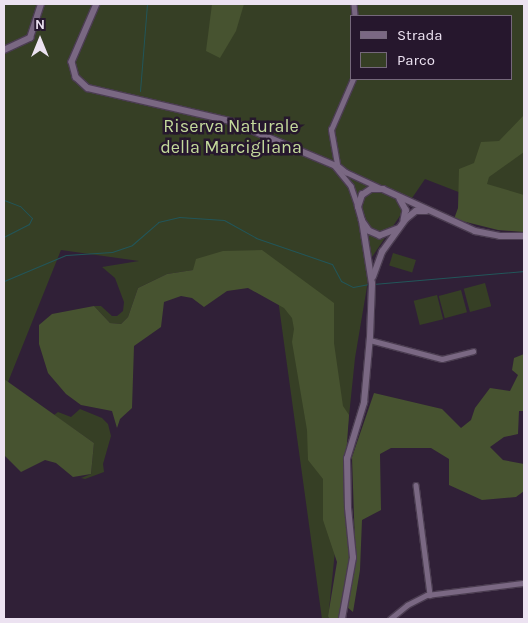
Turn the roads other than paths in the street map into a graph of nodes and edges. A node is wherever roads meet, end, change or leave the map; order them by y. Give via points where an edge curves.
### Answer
1 (40, 4) edge
2 (97, 4) edge
3 (4, 50) edge
4 (353, 80) edge
5 (336, 164) junction
6 (382, 189) junction
7 (396, 196) junction
8 (358, 206) junction
9 (431, 213) junction
10 (362, 221) junction
11 (403, 223) junction
12 (398, 229) junction
13 (524, 236) edge
14 (372, 284) junction
15 (370, 340) junction
16 (473, 351) dead end
17 (416, 485) dead end
18 (524, 583) edge
19 (430, 595) junction
20 (342, 619) edge
21 (390, 619) edge

1 - 3 street via 30,38
2 - 5 street via 72,62 76,77 88,88 230,121
4 - 5 street via 331,130
5 - 6 street
5 - 8 street via 351,186
6 - 7 street
6 - 8 street via 365,192
7 - 9 street
7 - 11 street via 405,207
8 - 10 street
9 - 11 street via 416,212
9 - 13 street via 484,234
10 - 12 street via 377,235
10 - 14 street
11 - 12 street
12 - 14 street via 379,258
14 - 15 street
15 - 16 street via 442,359
15 - 20 street via 364,403 347,459 353,558
17 - 19 street
18 - 19 street
19 - 21 street via 410,603

